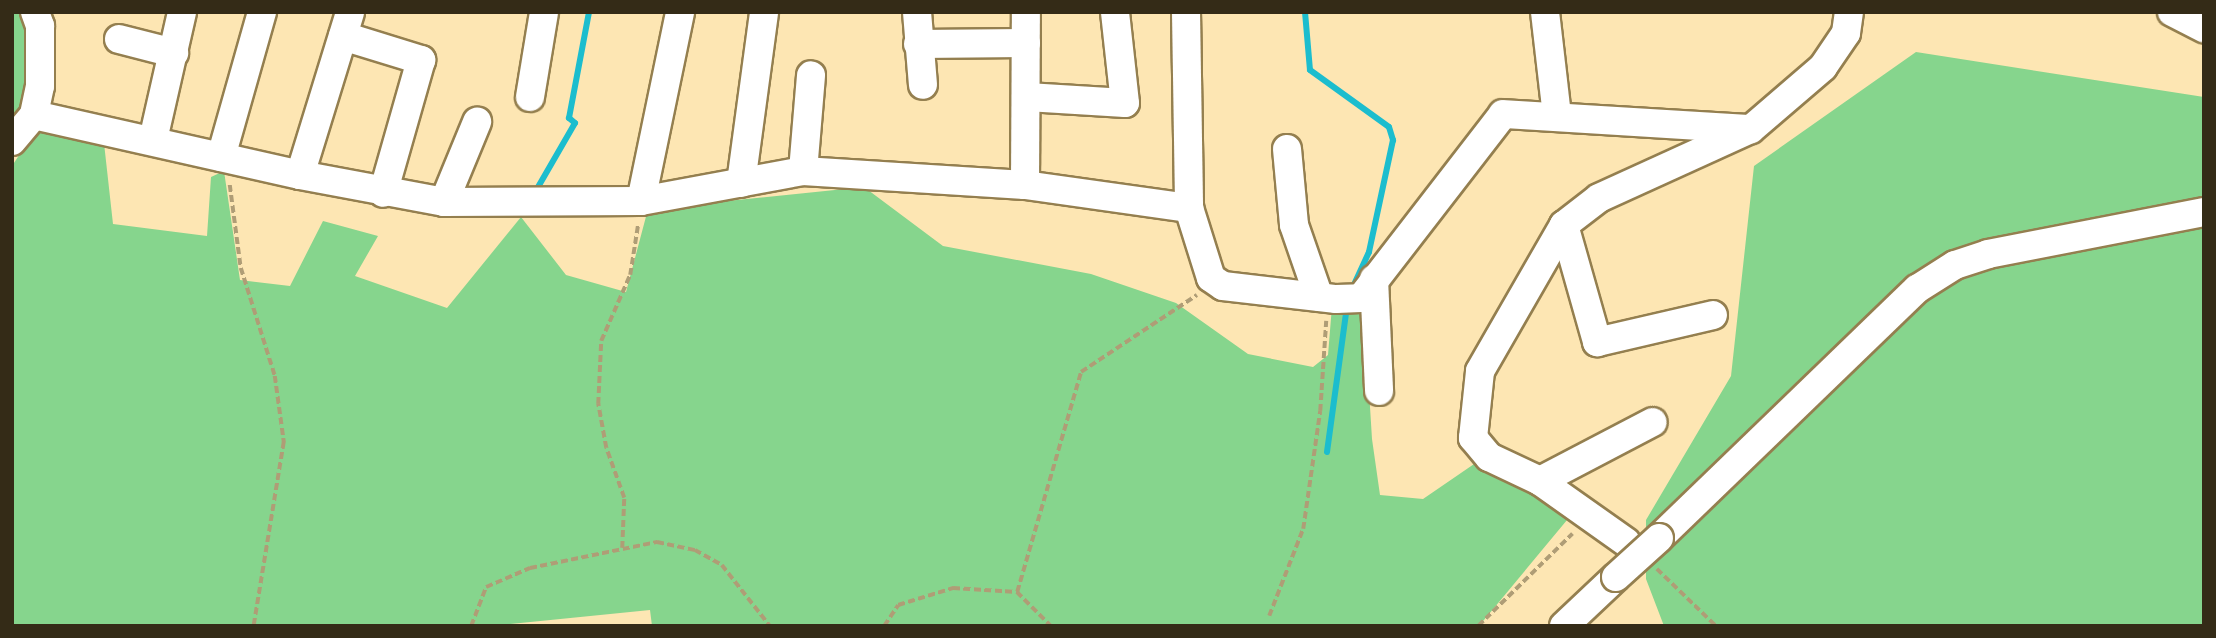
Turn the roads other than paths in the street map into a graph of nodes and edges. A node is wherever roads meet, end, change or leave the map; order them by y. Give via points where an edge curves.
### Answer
1 (35, 12) edge
2 (182, 12) edge
3 (262, 12) edge
4 (544, 12) edge
5 (680, 12) edge
6 (764, 12) edge
7 (917, 12) edge
8 (1026, 12) edge
9 (1115, 12) edge
10 (1186, 12) edge
11 (1545, 12) edge
12 (1849, 12) edge
13 (2172, 12) edge
14 (347, 24) edge
15 (2204, 28) edge
16 (119, 39) dead end
17 (1026, 43) junction
18 (918, 44) junction
19 (174, 53) junction
20 (811, 75) dead end
21 (923, 85) dead end
22 (530, 97) dead end
23 (1027, 97) junction
24 (34, 115) junction
25 (1557, 115) junction
26 (477, 122) dead end
27 (1751, 129) junction
28 (153, 140) junction
29 (12, 141) edge
30 (1287, 149) dead end
31 (224, 157) junction
32 (803, 171) junction
33 (300, 175) junction
34 (741, 183) junction
35 (1025, 185) junction
36 (383, 192) junction
37 (642, 201) junction
38 (444, 202) junction
39 (1189, 208) junction
40 (2204, 212) edge
41 (1564, 225) junction
42 (1374, 279) junction
43 (1323, 297) junction
44 (1713, 314) dead end
45 (1379, 391) dead end
46 (1653, 422) dead end
47 (1540, 481) junction
48 (1626, 542) dead end
49 (1564, 626) edge

1 - 24 street via 40,26 40,86
2 - 19 street
3 - 31 street
4 - 22 street
5 - 37 street
6 - 34 street
7 - 18 street
8 - 17 street
9 - 23 street via 1125,103
10 - 39 street
11 - 25 street
12 - 27 street via 1846,33 1823,67
13 - 15 street
14 - 33 street
14 - 36 street via 421,60
16 - 19 street
17 - 18 street
17 - 23 street
18 - 21 street
19 - 28 street
20 - 32 street
23 - 35 street
24 - 28 street
24 - 29 street
25 - 27 street
25 - 42 street via 1503,114
26 - 38 street
27 - 41 street via 1599,198
28 - 31 street
30 - 43 street via 1290,206
31 - 33 street
32 - 34 street
32 - 35 street
33 - 36 street
34 - 37 street
35 - 39 street
36 - 38 street
37 - 38 street
39 - 43 street via 1211,278 1217,282
40 - 49 street, bridge via 1988,254 1955,265 1917,289
41 - 44 street via 1597,342
41 - 47 street via 1480,371 1473,438 1489,457
42 - 43 street via 1362,298
42 - 45 street
46 - 47 street
47 - 48 street

